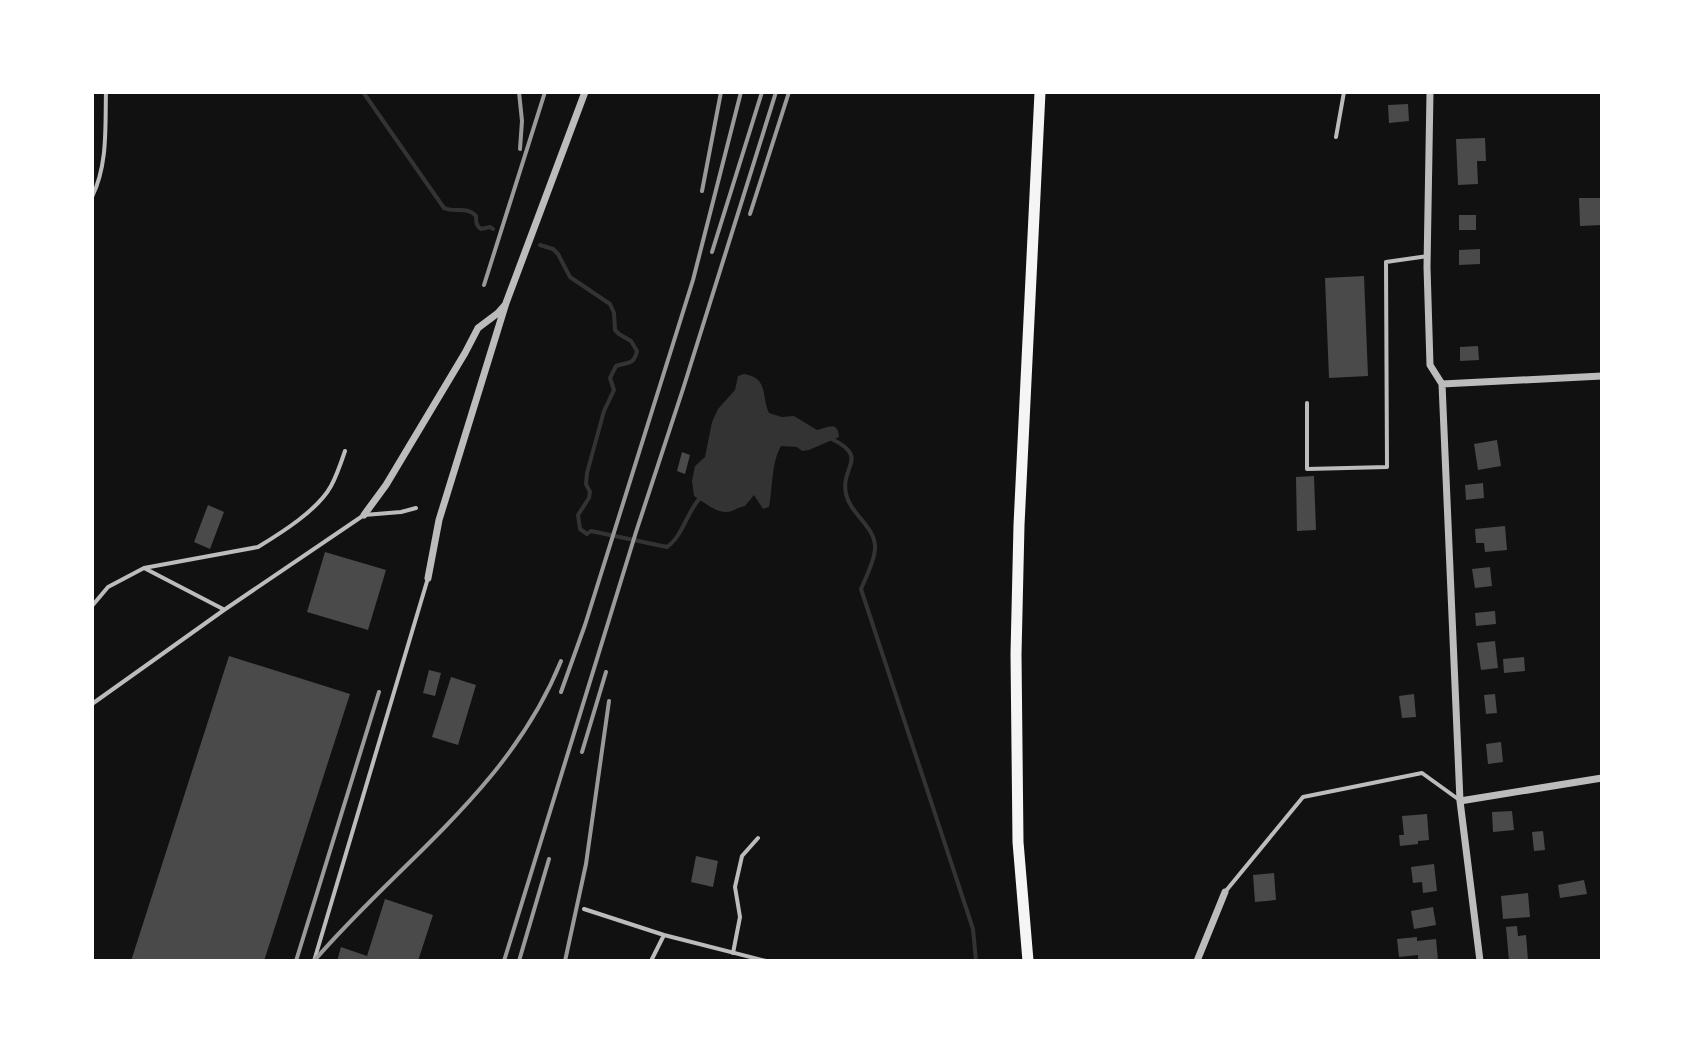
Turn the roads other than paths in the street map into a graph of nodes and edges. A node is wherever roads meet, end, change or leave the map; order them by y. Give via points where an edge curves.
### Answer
1 (106, 92) edge
2 (585, 92) edge
3 (1040, 92) edge
4 (1344, 92) edge
5 (1430, 92) edge
6 (1336, 137) dead end
7 (92, 197) edge
8 (1428, 256) junction
9 (506, 303) junction
10 (1602, 376) edge
11 (1442, 384) junction
12 (1307, 403) dead end
13 (345, 451) dead end
14 (416, 508) dead end
15 (364, 515) junction
16 (144, 568) junction
17 (428, 578) joint
18 (92, 606) edge
19 (224, 610) junction
20 (92, 704) edge
21 (1602, 778) edge
22 (1460, 801) junction
23 (758, 838) dead end
24 (1225, 892) joint
25 (584, 909) dead end
26 (664, 935) junction
27 (733, 953) junction
28 (314, 961) edge
29 (651, 961) edge
30 (766, 961) edge
31 (1028, 961) edge
32 (1197, 961) edge
33 (1480, 961) edge

1 - 7 lane via 105,154
2 - 9 street
3 - 31 main road via 1016,654 1018,842
4 - 5 lane
4 - 6 lane
5 - 8 street
8 - 11 street via 1430,365
8 - 12 lane via 1386,262 1387,467 1307,469
9 - 15 street via 478,328
9 - 17 street via 439,520
10 - 11 street
11 - 22 street
13 - 16 lane via 330,489 313,508 258,547
14 - 15 lane
15 - 19 lane
16 - 18 lane via 108,587
16 - 19 lane
17 - 28 lane
19 - 20 lane
21 - 22 street
22 - 24 lane via 1422,773 1303,797
22 - 33 street
23 - 27 lane via 742,856 735,887 740,917
24 - 32 street
25 - 26 lane
26 - 27 lane
26 - 29 lane
27 - 30 lane

